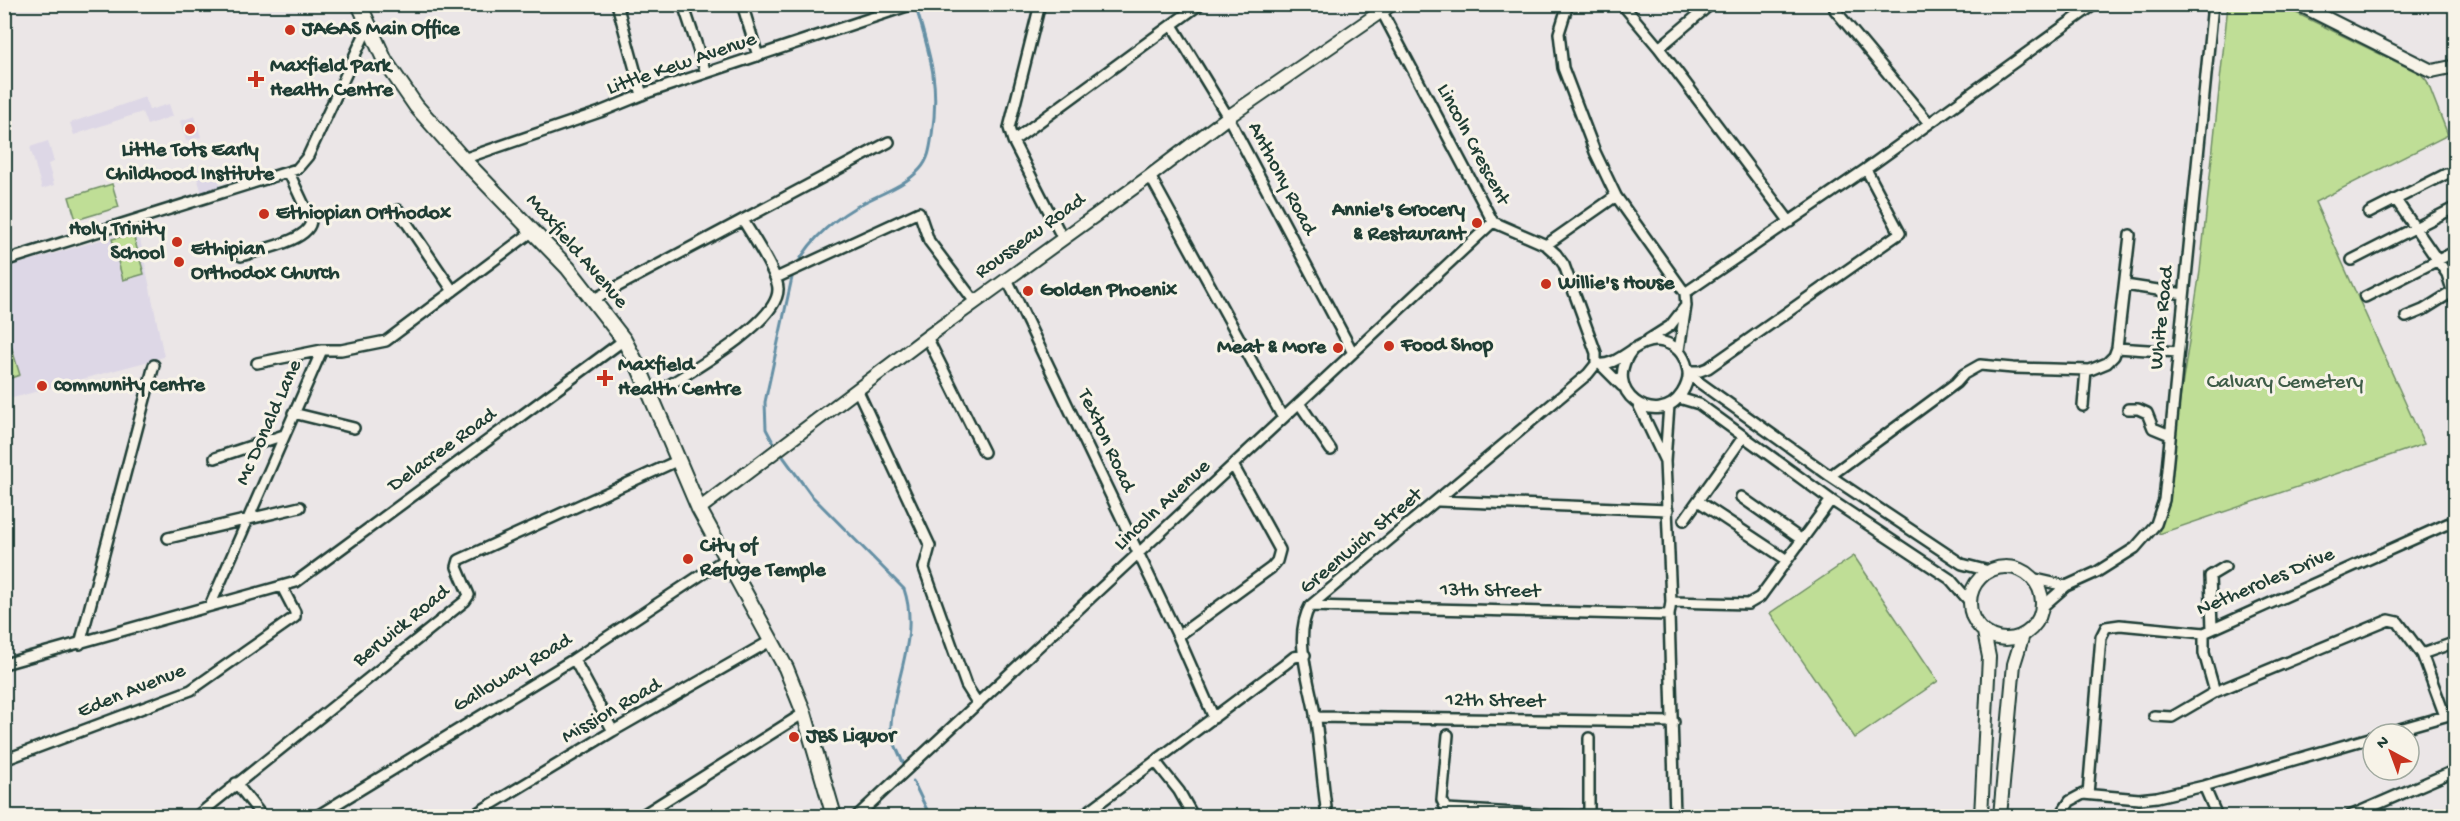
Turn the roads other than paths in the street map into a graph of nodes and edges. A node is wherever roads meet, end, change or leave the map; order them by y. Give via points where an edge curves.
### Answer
1 (359, 4) edge
2 (617, 4) edge
3 (683, 4) edge
4 (742, 4) edge
5 (1040, 4) edge
6 (1200, 4) edge
7 (1569, 4) edge
8 (1622, 4) edge
9 (1711, 4) edge
10 (1843, 4) edge
11 (2095, 4) edge
12 (2213, 4) edge
13 (2298, 4) edge
14 (912, 5) edge
15 (1384, 7) edge
16 (1172, 25) junction
17 (368, 27) junction
18 (1659, 48) junction
19 (758, 56) junction
20 (2456, 66) edge
21 (706, 73) junction
22 (642, 95) junction
23 (1228, 117) junction
24 (1929, 123) junction
25 (1013, 141) junction
26 (889, 142) dead end
27 (463, 159) junction
28 (1866, 169) junction
29 (289, 173) junction
30 (2446, 174) dead end
31 (1150, 176) junction
32 (1616, 196) junction
33 (2396, 200) junction
34 (2456, 207) edge
35 (398, 210) dead end
36 (2369, 213) dead end
37 (743, 220) junction
38 (1493, 222) junction
39 (1790, 222) junction
40 (2416, 228) junction
41 (533, 231) junction
42 (2130, 235) dead end
43 (1063, 239) junction
44 (1546, 245) junction
45 (2456, 251) edge
46 (241, 256) dead end
47 (2352, 260) dead end
48 (2438, 260) junction
49 (4, 261) edge
50 (776, 278) junction
51 (1007, 279) junction
52 (2125, 285) junction
53 (453, 291) junction
54 (2452, 292) junction
55 (1685, 293) junction
56 (2184, 294) junction
57 (2365, 297) dead end
58 (594, 300) junction
59 (975, 302) junction
60 (2456, 302) edge
61 (1686, 306) junction
62 (2406, 317) dead end
63 (927, 337) junction
64 (624, 340) junction
65 (1643, 343) junction
66 (2117, 348) junction
67 (1633, 349) junction
68 (322, 350) junction
69 (1678, 351) junction
70 (2178, 352) junction
71 (1353, 353) junction
72 (257, 363) dead end
73 (1599, 364) junction
74 (154, 365) dead end
75 (2086, 370) junction
76 (1688, 373) junction
77 (857, 389) junction
78 (1628, 395) junction
79 (651, 396) junction
80 (1679, 398) junction
81 (1299, 403) junction
82 (1638, 404) junction
83 (1669, 405) junction
84 (2083, 406) dead end
85 (2128, 409) dead end
86 (293, 413) junction
87 (1283, 418) junction
88 (354, 428) dead end
89 (284, 435) junction
90 (2170, 435) junction
91 (1744, 436) junction
92 (1331, 450) dead end
93 (984, 452) dead end
94 (215, 458) dead end
95 (679, 460) junction
96 (1665, 461) junction
97 (1233, 465) junction
98 (1830, 476) junction
99 (1742, 497) dead end
100 (1831, 500) junction
101 (1439, 501) junction
102 (1698, 501) junction
103 (300, 507) dead end
104 (699, 508) junction
105 (1668, 510) junction
106 (247, 520) junction
107 (1684, 520) dead end
108 (2456, 520) edge
109 (168, 538) dead end
110 (1802, 540) junction
111 (1138, 554) junction
112 (725, 559) junction
113 (1787, 560) junction
114 (2225, 567) dead end
115 (1989, 571) junction
116 (2031, 578) junction
117 (282, 586) junction
118 (2066, 586) junction
119 (1671, 602) junction
120 (1970, 602) junction
121 (210, 606) junction
122 (1310, 606) junction
123 (2041, 608) junction
124 (1669, 615) junction
125 (2208, 630) junction
126 (1984, 632) junction
127 (2023, 635) junction
128 (1178, 636) junction
129 (772, 640) junction
130 (2456, 642) edge
131 (80, 644) junction
132 (2422, 654) junction
133 (1305, 655) junction
134 (574, 659) junction
135 (4, 664) edge
136 (2215, 692) junction
137 (978, 704) junction
138 (804, 713) junction
139 (2456, 713) edge
140 (2445, 716) junction
141 (1315, 717) junction
142 (2154, 717) dead end
143 (1214, 718) junction
144 (1674, 722) junction
145 (2421, 723) edge
146 (614, 731) junction
147 (1448, 735) dead end
148 (1589, 738) dead end
149 (2361, 740) edge
150 (4, 760) edge
151 (1155, 761) junction
152 (2456, 770) edge
153 (236, 783) junction
154 (2204, 786) junction
155 (2088, 794) junction
156 (197, 816) edge
157 (262, 816) edge
158 (316, 816) edge
159 (472, 816) edge
160 (641, 816) edge
161 (834, 816) edge
162 (857, 816) edge
163 (1082, 816) edge
164 (1193, 816) edge
165 (1327, 816) edge
166 (1548, 816) edge
167 (1675, 816) edge
168 (1981, 816) edge
169 (2000, 816) edge
170 (2064, 816) edge
171 (2217, 816) edge
172 (2350, 816) edge

1 - 17 main road, Maxfield Avenue
2 - 22 street
3 - 21 street
4 - 19 street
5 - 25 street via 1009,128
6 - 16 street
7 - 32 street via 1559,33 1563,68
8 - 18 street
9 - 18 street
10 - 24 street via 1835,10
11 - 24 street
12 - 56 street, White Road
13 - 20 street via 2432,71
14 - 19 street, Little Kew Avenue
15 - 23 street, Rousseau Road
15 - 38 street, Lincoln Crescent
16 - 23 street, Anthony Road
16 - 25 street
17 - 27 main road, Maxfield Avenue via 385,61 416,106
17 - 29 street via 308,156
18 - 39 street
19 - 21 street, Little Kew Avenue
21 - 22 street, Little Kew Avenue
22 - 27 street, Little Kew Avenue
23 - 31 street, Rousseau Road
23 - 71 street, Anthony Road
24 - 28 street
25 - 43 street
26 - 37 street
27 - 41 main road, Maxfield Avenue
28 - 39 street
28 - 76 street via 1900,233 1708,368
29 - 46 street via 311,226 288,241
29 - 49 street
30 - 33 street
31 - 43 street, Rousseau Road
31 - 87 street
32 - 44 street
32 - 55 street
33 - 36 street
33 - 40 street
34 - 40 street
35 - 53 street
37 - 50 street
37 - 58 street
38 - 44 street, Lincoln Crescent
38 - 71 street, Lincoln Avenue
39 - 55 street
40 - 47 street
40 - 48 street
41 - 53 street, Mc Donald Lane
41 - 58 main road, Maxfield Avenue
42 - 52 street
43 - 51 street, Rousseau Road
44 - 73 street, Lincoln Crescent via 1564,265
45 - 48 street
48 - 54 street
48 - 57 street
50 - 59 street via 919,212 928,240
50 - 79 street via 779,291 762,320 747,334
51 - 59 street, Rousseau Road
51 - 111 street, Texton Road
52 - 56 street
52 - 66 street
53 - 68 street, Mc Donald Lane via 386,341
54 - 60 street
54 - 62 street
55 - 61 street
56 - 70 street, White Road
58 - 64 main road, Maxfield Avenue
59 - 63 street, Rousseau Road
61 - 65 street via 1670,326
61 - 69 street
63 - 77 street, Rousseau Road
63 - 93 street
64 - 79 main road, Maxfield Avenue
64 - 117 street, Delacree Road via 297,582
65 - 67 street
65 - 69 street via 1662,342
66 - 70 street
66 - 75 street via 2107,363
67 - 73 street, Greenwich Street
67 - 78 street via 1621,371
68 - 72 street
68 - 86 street, Mc Donald Lane
69 - 76 street
70 - 90 street, White Road
71 - 81 street, Lincoln Avenue
73 - 78 street
73 - 101 street, Greenwich Street
74 - 131 street
75 - 84 street
75 - 98 street via 1980,365
76 - 80 street
76 - 98 street
77 - 104 street, Rousseau Road
77 - 137 street via 930,546 924,568 966,684
78 - 82 street
79 - 95 main road, Maxfield Avenue
80 - 83 street
80 - 91 street via 1699,404
81 - 87 street, Lincoln Avenue
81 - 92 street
82 - 83 street via 1654,408
82 - 96 street
83 - 96 street
85 - 90 street via 2147,413 2153,428
86 - 88 street
86 - 89 street, Mc Donald Lane
87 - 97 street, Lincoln Avenue
89 - 94 street
89 - 106 street, Mc Donald Lane
90 - 118 street, White Road via 2164,500 2151,533 2125,556
91 - 100 street
91 - 102 street
95 - 104 main road, Maxfield Avenue
95 - 153 street, Berwick Road via 459,560 457,567 468,595 465,601
96 - 105 street
97 - 111 street, Lincoln Avenue
97 - 128 street via 1280,550 1277,561
98 - 115 street via 1962,564
99 - 110 street
100 - 110 street
100 - 120 street via 1950,579
101 - 105 street
101 - 122 street, Greenwich Street
102 - 107 street
102 - 113 street
103 - 106 street
104 - 112 main road, Maxfield Avenue
105 - 119 street
106 - 109 street
106 - 121 street, Mc Donald Lane
108 - 125 street, Netheroles Drive
110 - 113 street
111 - 128 street, Texton Road
111 - 137 street, Lincoln Avenue
112 - 129 main road, Maxfield Avenue
112 - 134 street, Galloway Road
113 - 119 street via 1760,597 1748,604
114 - 125 street via 2210,576
115 - 116 street via 2007,567
115 - 120 street via 1972,590
116 - 118 street
116 - 123 street via 2038,587
117 - 121 street, Delacree Road
117 - 150 street, Eden Avenue via 295,617 191,690
118 - 123 street, White Road
119 - 124 street
120 - 126 street via 1973,619
121 - 131 street, Delacree Road
122 - 124 street, 13th Street
122 - 133 street, Greenwich Street via 1303,624
123 - 127 street via 2038,619
124 - 144 street
125 - 136 street via 2204,653
125 - 155 street, Netheroles Drive via 2106,627 2101,637
126 - 127 street via 2007,639
126 - 168 street via 1989,657
127 - 169 street via 2014,664
128 - 143 street, Texton Road
129 - 138 main road, Maxfield Avenue
129 - 146 street, Mission Road
130 - 132 street
131 - 135 street, Delacree Road
132 - 136 street via 2398,622 2389,620
132 - 140 street
133 - 141 street, Greenwich Street
133 - 143 street via 1294,657
134 - 146 street
134 - 158 street, Galloway Road
136 - 142 street via 2172,717
137 - 162 street, Lincoln Avenue
138 - 160 street
138 - 161 main road, Maxfield Avenue
139 - 140 street
140 - 145 street
141 - 144 street, 12th Street
141 - 165 street, Greenwich Street
143 - 151 street
144 - 167 street
146 - 159 street, Mission Road
147 - 166 street via 1442,801 1446,809
148 - 166 street via 1589,812 1581,816
149 - 154 street
151 - 163 street
151 - 164 street
152 - 172 street
153 - 156 street, Berwick Road
153 - 157 street
154 - 155 street via 2139,799
154 - 171 street
155 - 170 street via 2070,801

